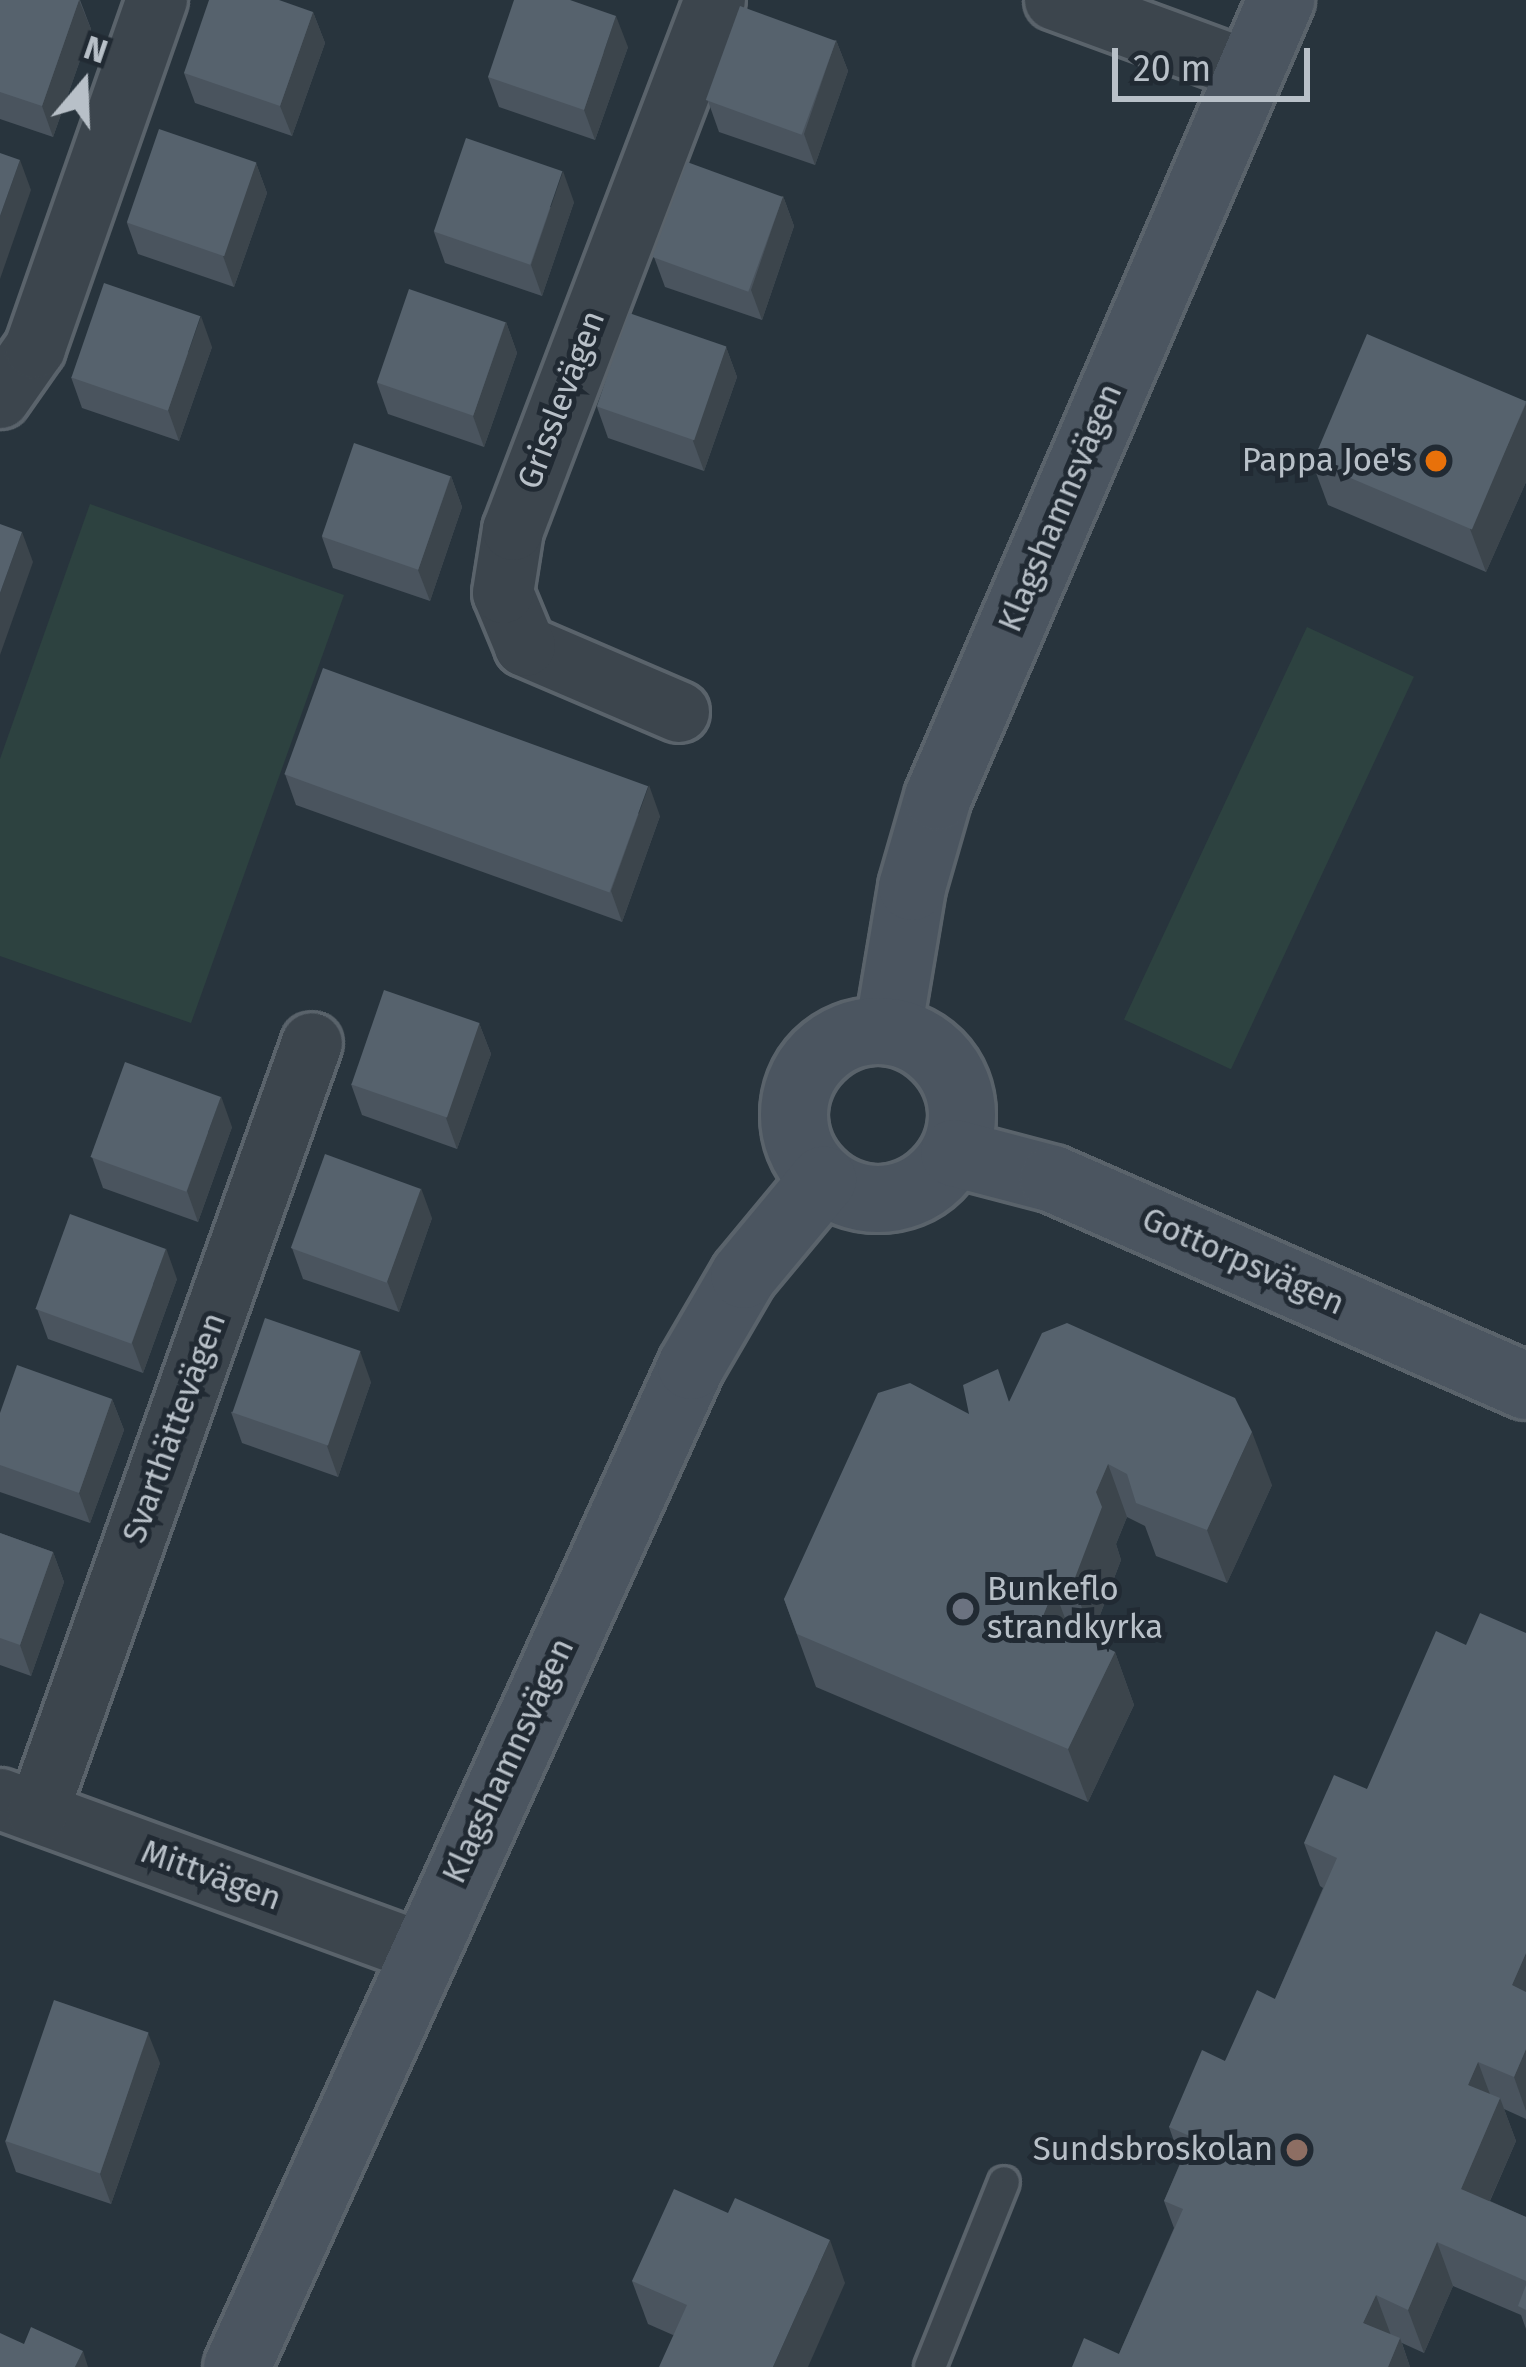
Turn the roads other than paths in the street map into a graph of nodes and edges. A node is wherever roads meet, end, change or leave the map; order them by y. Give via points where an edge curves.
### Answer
1 (157, 0) edge
2 (715, 0) edge
3 (1055, 0) edge
4 (1281, 0) edge
5 (1249, 71) junction
6 (0, 398) edge
7 (679, 712) dead end
8 (889, 1031) junction
9 (312, 1042) dead end
10 (954, 1153) junction
11 (823, 1180) junction
12 (1526, 1386) edge
13 (19, 1806) edge
14 (422, 1953) junction
15 (1004, 2182) dead end
16 (237, 2367) edge
17 (930, 2367) edge

1 - 6 street via 34,348
2 - 7 street, Grisslevägen via 513,530 503,593 525,646
3 - 5 street
4 - 5 street, Klagshamnsvägen
5 - 8 street, Klagshamnsvägen via 938,797 912,887
8 - 10 street via 920,1040 960,1089
8 - 11 street via 853,1034 822,1051 800,1081 793,1116 801,1151
9 - 13 street, Svarthättevägen
10 - 11 street via 930,1182 896,1198 857,1198
10 - 12 street, Gottorpsvägen via 1053,1179
11 - 14 street, Klagshamnsvägen via 744,1275 691,1366
13 - 14 street, Mittvägen
14 - 16 street, Klagshamnsvägen
15 - 17 lane

